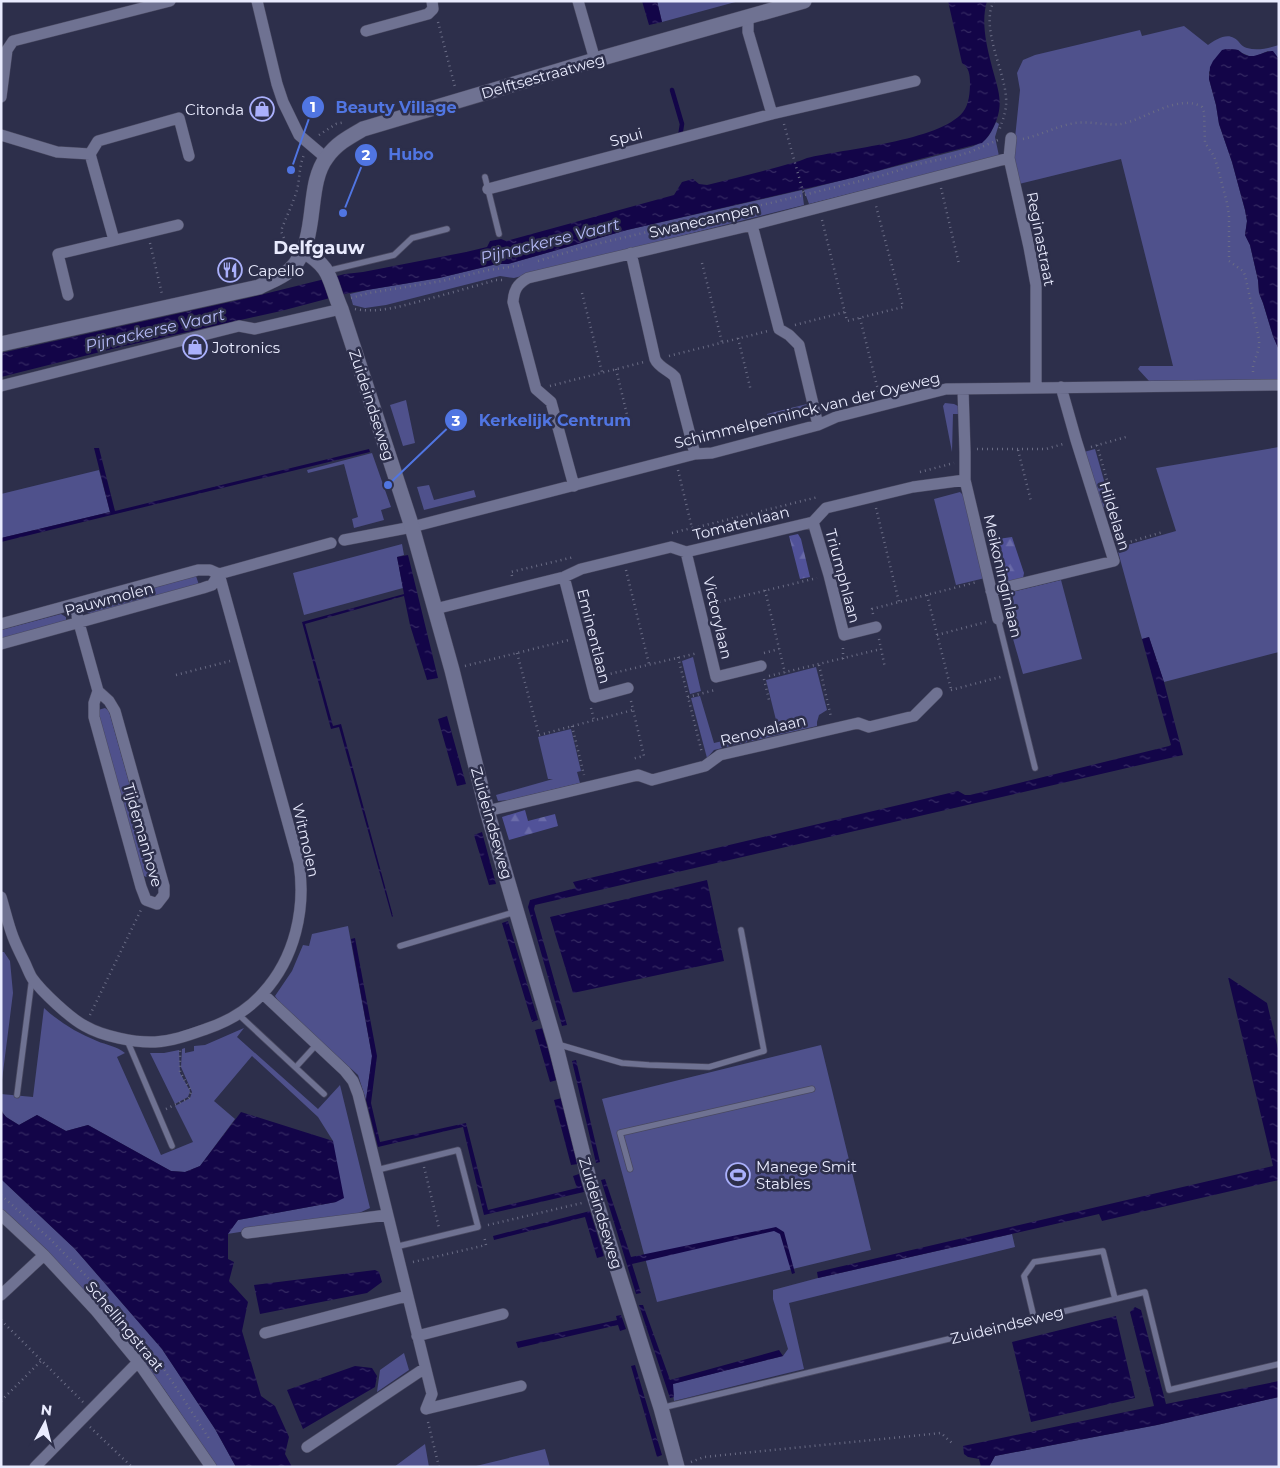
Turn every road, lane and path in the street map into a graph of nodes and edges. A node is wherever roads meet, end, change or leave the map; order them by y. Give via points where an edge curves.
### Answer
1 (170, 1) edge
2 (256, 1) edge
3 (578, 1) edge
4 (804, 1) edge
5 (994, 1) edge
6 (432, 7) edge
7 (748, 17) junction
8 (366, 31) dead end
9 (1, 39) edge
10 (10, 45) junction
11 (595, 60) junction
12 (915, 81) dead end
13 (1, 97) edge
14 (459, 101) junction
15 (772, 114) junction
16 (1, 135) edge
17 (1012, 138) joint
18 (310, 144) junction
19 (90, 154) junction
20 (189, 156) dead end
21 (326, 158) junction
22 (1004, 159) junction
23 (938, 176) junction
24 (485, 177) dead end
25 (488, 189) junction
26 (804, 193) junction
27 (872, 193) junction
28 (819, 208) junction
29 (178, 225) dead end
30 (752, 225) junction
31 (447, 230) dead end
32 (147, 232) junction
33 (500, 234) dead end
34 (114, 240) junction
35 (302, 250) junction
36 (631, 253) junction
37 (537, 261) dead end
38 (702, 263) dead end
39 (528, 264) dead end
40 (959, 264) dead end
41 (328, 274) junction
42 (516, 288) junction
43 (582, 293) dead end
44 (68, 295) dead end
45 (339, 302) junction
46 (166, 308) junction
47 (845, 312) junction
48 (860, 318) junction
49 (779, 329) junction
50 (738, 338) junction
51 (722, 342) junction
52 (1, 344) edge
53 (650, 360) junction
54 (616, 369) junction
55 (602, 372) junction
56 (1253, 385) junction
57 (1279, 385) edge
58 (1, 386) edge
59 (1061, 387) junction
60 (1036, 388) junction
61 (536, 389) junction
62 (963, 389) junction
63 (751, 390) dead end
64 (882, 406) junction
65 (629, 422) dead end
66 (818, 425) junction
67 (1126, 437) dead end
68 (1078, 445) junction
69 (1097, 445) junction
70 (965, 449) junction
71 (1018, 450) junction
72 (695, 454) junction
73 (675, 459) junction
74 (965, 480) junction
75 (574, 486) junction
76 (874, 497) junction
77 (1031, 501) dead end
78 (813, 522) junction
79 (412, 527) junction
80 (1163, 532) dead end
81 (344, 540) dead end
82 (331, 543) dead end
83 (1125, 544) junction
84 (703, 548) junction
85 (1110, 548) junction
86 (686, 552) junction
87 (624, 559) junction
88 (220, 574) junction
89 (829, 575) junction
90 (564, 577) junction
91 (990, 585) junction
92 (765, 590) junction
93 (927, 595) junction
94 (899, 602) junction
95 (74, 604) junction
96 (699, 606) junction
97 (435, 609) junction
98 (998, 619) junction
99 (79, 623) junction
100 (1, 624) edge
101 (876, 626) junction
102 (938, 635) junction
103 (580, 637) junction
104 (1, 644) edge
105 (881, 649) junction
106 (709, 650) junction
107 (517, 653) junction
108 (678, 657) junction
109 (242, 658) junction
110 (650, 664) junction
111 (819, 665) junction
112 (885, 668) dead end
113 (452, 670) junction
114 (623, 670) junction
115 (762, 672) joint
116 (785, 672) junction
117 (1012, 674) junction
118 (176, 675) dead end
119 (590, 678) junction
120 (628, 688) junction
121 (952, 689) junction
122 (716, 690) dead end
123 (98, 691) junction
124 (937, 693) joint
125 (688, 697) junction
126 (633, 710) junction
127 (572, 726) junction
128 (834, 728) junction
129 (631, 759) dead end
130 (705, 766) junction
131 (1035, 768) dead end
132 (587, 787) junction
133 (486, 811) junction
134 (1, 897) edge
135 (146, 900) junction
136 (517, 911) junction
137 (741, 930) dead end
138 (13, 938) junction
139 (1, 941) edge
140 (400, 946) dead end
141 (32, 978) junction
142 (263, 994) junction
143 (238, 1014) junction
144 (85, 1026) junction
145 (180, 1038) junction
146 (127, 1040) junction
147 (555, 1043) junction
148 (317, 1044) junction
149 (296, 1068) junction
150 (812, 1089) dead end
151 (324, 1094) dead end
152 (17, 1095) dead end
153 (158, 1113) junction
154 (172, 1146) dead end
155 (422, 1159) junction
156 (630, 1169) dead end
157 (377, 1170) junction
158 (596, 1200) junction
159 (1, 1215) edge
160 (387, 1215) junction
161 (478, 1227) junction
162 (247, 1233) dead end
163 (441, 1236) junction
164 (486, 1245) dead end
165 (395, 1247) junction
166 (44, 1255) junction
167 (400, 1266) junction
168 (1, 1295) edge
169 (407, 1296) junction
170 (1115, 1299) junction
171 (503, 1314) dead end
172 (1034, 1318) junction
173 (1, 1320) edge
174 (265, 1333) dead end
175 (417, 1336) junction
176 (42, 1360) junction
177 (138, 1362) junction
178 (1279, 1364) edge
179 (425, 1368) junction
180 (521, 1386) dead end
181 (1, 1401) edge
182 (661, 1408) junction
183 (426, 1409) junction
184 (91, 1410) junction
185 (82, 1419) junction
186 (953, 1444) dead end
187 (307, 1447) dead end
188 (682, 1465) edge
189 (35, 1467) edge
190 (132, 1467) edge
191 (211, 1467) edge
192 (439, 1467) edge

1 - 10 street
2 - 18 street via 283,102 299,135
3 - 11 street
4 - 7 street, Delftsestraatweg
5 - 26 path via 990,13 991,32 1006,99 1006,113 998,140 970,152
6 - 8 street via 428,14
6 - 14 path
7 - 11 street, Delftsestraatweg
7 - 15 street via 748,32
9 - 10 street
10 - 13 street
11 - 14 street, Delftsestraatweg
12 - 15 street, Spui
14 - 21 street, Delftsestraatweg via 363,129
15 - 25 street, Spui
15 - 26 path via 783,119
16 - 19 street via 57,152
17 - 22 street, Reginastraat
17 - 56 path via 1024,138 1072,123 1123,124 1181,104 1194,104 1204,109 1205,143 1214,156 1227,203 1229,261 1245,275 1260,339 1253,364
18 - 21 street
18 - 35 path via 301,162 298,188 281,231 286,243
19 - 20 street via 98,141 179,118
19 - 34 street
21 - 35 street, Delftsestraatweg via 318,176 310,230
22 - 23 street, Swanecampen
22 - 60 street, Reginastraat via 1029,247 1036,285
23 - 27 street, Swanecampen
23 - 40 path
24 - 25 lane
25 - 33 lane
26 - 37 path
27 - 28 street, Swanecampen
27 - 48 path via 903,307
28 - 30 street, Swanecampen
28 - 47 path
29 - 32 street
30 - 36 street, Swanecampen
30 - 49 street
31 - 41 lane via 412,238 394,254
32 - 34 street
32 - 46 path
34 - 44 street via 58,254
35 - 41 street via 318,261
35 - 46 street, Delftsestraatweg via 290,270 259,286
36 - 42 street, Swanecampen via 528,278
36 - 53 street
38 - 51 path
39 - 45 path via 369,293
41 - 45 street, Zuideindseweg
42 - 45 path via 506,280 496,280 378,310 364,311
42 - 61 street via 513,302
43 - 55 path
45 - 58 street via 255,329 239,326
45 - 79 street, Zuideindseweg
46 - 52 street, Delftsestraatweg
47 - 48 path via 847,321
47 - 49 path
48 - 64 path
49 - 50 path
49 - 66 street via 799,345
50 - 51 path
50 - 63 path
51 - 53 path
53 - 54 path
53 - 72 street via 675,377
54 - 55 path
54 - 65 path
55 - 61 path
56 - 57 street, Schimmelpenninck van der Oyeweg
56 - 59 street, Schimmelpenninck van der Oyeweg
59 - 60 street, Schimmelpenninck van der Oyeweg
59 - 68 street, Hildelaan
60 - 62 street, Schimmelpenninck van der Oyeweg
61 - 75 street via 551,402
62 - 64 street, Schimmelpenninck van der Oyeweg via 946,389
62 - 70 street, Meikoninginlaan
64 - 66 street, Schimmelpenninck van der Oyeweg via 836,417
66 - 72 street, Schimmelpenninck van der Oyeweg via 712,453
67 - 69 path
68 - 69 path
68 - 71 path
68 - 85 street, Hildelaan
69 - 83 path
70 - 71 path
70 - 74 street, Meikoninginlaan
71 - 77 path
72 - 73 street, Schimmelpenninck van der Oyeweg
73 - 75 street, Schimmelpenninck van der Oyeweg
73 - 84 path via 692,528 698,527
74 - 76 street, Tomatenlaan via 913,487
74 - 91 street, Meikoninginlaan
75 - 79 street, Schimmelpenninck van der Oyeweg
76 - 78 street, Tomatenlaan via 826,508
76 - 94 path
78 - 84 street, Tomatenlaan
78 - 89 street, Triumphlaan
79 - 81 street
79 - 97 street, Zuideindseweg
80 - 83 path
82 - 88 street, Pauwmolen
83 - 85 path
84 - 86 street, Tomatenlaan
85 - 91 street, Hildelaan via 1114,561
86 - 87 street, Tomatenlaan via 671,547
86 - 96 street, Victorylaan
87 - 90 street, Tomatenlaan via 581,569
87 - 110 path
88 - 95 street, Pauwmolen via 198,570
88 - 99 street, Pauwmolen via 212,585
88 - 109 street, Witmolen
89 - 92 path
89 - 101 street, Triumphlaan via 844,635
90 - 97 street, Tomatenlaan
90 - 103 street, Eminentlaan
91 - 93 path
91 - 98 street, Meikoninginlaan
92 - 96 path
92 - 116 path
93 - 94 path
93 - 102 path
94 - 101 path via 872,609
95 - 99 street, Tijdemanhove
95 - 100 street, Pauwmolen
96 - 106 street, Victorylaan
97 - 113 street, Zuideindseweg
98 - 102 path
98 - 117 lane, Meikoninginlaan
99 - 104 street, Pauwmolen
99 - 123 street, Tijdemanhove
101 - 105 path
102 - 121 path
103 - 107 path
103 - 119 street, Eminentlaan
105 - 111 path
105 - 112 path
106 - 108 path
106 - 115 street, Victorylaan via 716,677
107 - 113 path
107 - 127 path via 540,734
108 - 110 path
108 - 125 path
109 - 118 path
109 - 142 street, Witmolen via 301,877 298,923 290,949 282,968
110 - 114 path
111 - 116 path
111 - 128 path
113 - 133 street, Zuideindseweg
114 - 119 path
114 - 120 path
115 - 116 path
117 - 121 path
117 - 131 lane, Meikoninginlaan
119 - 120 street, Eminentlaan via 595,697
120 - 126 path
121 - 124 path
122 - 125 path
123 - 135 street, Tijdemanhove via 94,717
123 - 135 street, Tijdemanhove via 116,711 164,886 164,895 157,904
124 - 128 street, Renovalaan via 914,716 868,727 858,723
125 - 130 path
126 - 127 path
126 - 129 path via 644,756
127 - 132 path
128 - 130 street, Renovalaan via 720,755
130 - 132 street, Renovalaan via 652,780 638,775
132 - 133 street, Renovalaan
133 - 136 street, Zuideindseweg
134 - 138 street, Witmolen
135 - 144 path
136 - 140 lane
136 - 147 street, Zuideindseweg
137 - 147 lane via 764,1051 709,1067 649,1066 622,1063
138 - 139 street
138 - 141 street, Witmolen
141 - 144 street, Witmolen via 54,1002
141 - 152 lane
142 - 143 street, Witmolen
142 - 148 street
143 - 145 street, Witmolen
143 - 149 lane
144 - 146 street, Witmolen
145 - 146 street, Witmolen via 154,1042
145 - 153 path via 180,1072 191,1091 189,1098
146 - 153 lane
147 - 158 street, Zuideindseweg
148 - 149 lane
148 - 157 street via 353,1081
149 - 151 lane
150 - 156 lane via 620,1133
153 - 154 lane
155 - 157 lane
155 - 161 lane via 458,1150
155 - 163 path
157 - 160 street
158 - 161 path
158 - 182 street, Zuideindseweg
159 - 166 street, Schellingstraat
160 - 162 street
160 - 165 street
161 - 163 lane
163 - 165 lane
164 - 167 path
165 - 167 street
166 - 168 street
166 - 177 street, Schellingstraat
167 - 169 street
169 - 174 street
169 - 175 street
170 - 172 lane, Zuideindseweg
170 - 172 lane via 1103,1251 1034,1262 1024,1276
170 - 178 lane, Zuideindseweg via 1145,1292 1169,1390
171 - 175 street
172 - 182 lane, Zuideindseweg
173 - 176 path
175 - 179 street
176 - 181 path
176 - 184 path
177 - 184 street
177 - 191 street, Schellingstraat
179 - 183 street via 432,1394
179 - 187 street
180 - 183 street
182 - 188 street, Zuideindseweg
183 - 192 path
184 - 185 street
185 - 189 street
185 - 190 path
186 - 188 path via 941,1432 704,1457

